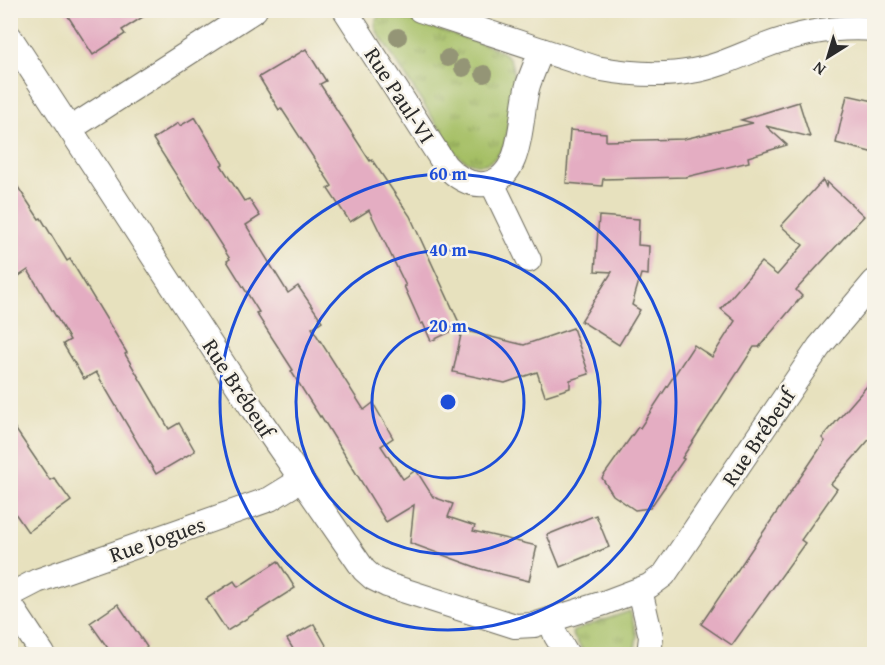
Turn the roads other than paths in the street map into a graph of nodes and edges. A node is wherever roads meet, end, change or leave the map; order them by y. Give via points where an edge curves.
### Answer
1 (255, 10) edge
2 (345, 10) edge
3 (420, 10) edge
4 (874, 29) edge
5 (10, 36) edge
6 (541, 50) junction
7 (70, 129) junction
8 (492, 183) junction
9 (529, 260) dead end
10 (874, 282) edge
11 (301, 480) junction
12 (640, 590) junction
13 (10, 595) edge
14 (10, 604) edge
15 (550, 620) junction
16 (43, 654) edge
17 (567, 654) edge
18 (649, 654) edge

1 - 7 street
2 - 8 street, Rue Paul-VI via 445,165 466,181
3 - 6 street
4 - 6 street via 829,29 798,35 711,67 673,74 626,74
5 - 7 street, Rue Brébeuf
6 - 8 street via 528,86 510,168
7 - 11 street, Rue Brébeuf
8 - 9 street
10 - 12 street, Rue Brébeuf via 804,368 671,568
11 - 13 street, Rue Jogues via 270,499 37,581
11 - 15 street, Rue Brébeuf via 373,578 515,626
12 - 15 street, Rue Brébeuf
12 - 18 street via 651,637
14 - 16 street
15 - 17 street

